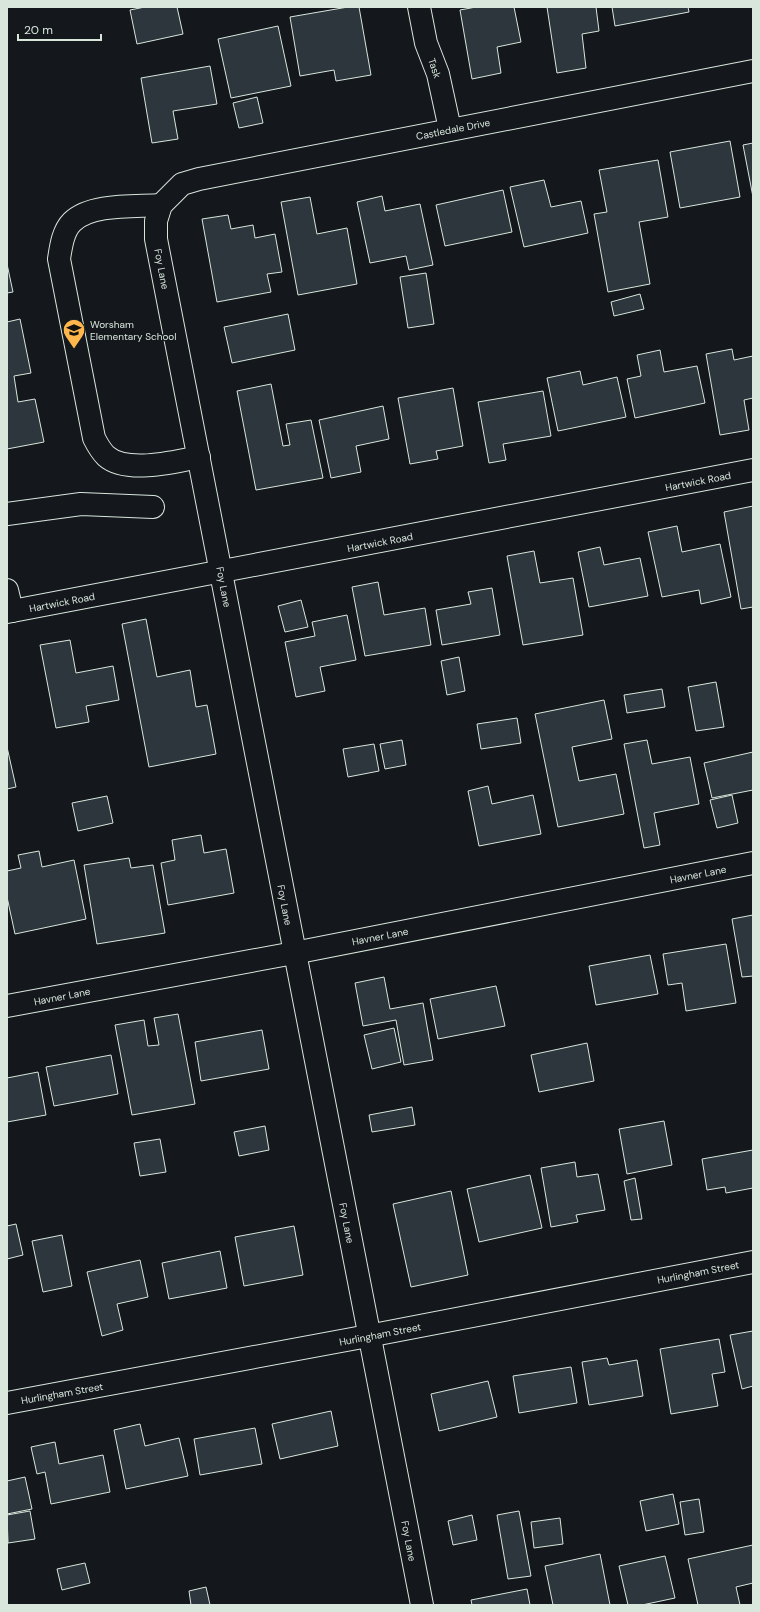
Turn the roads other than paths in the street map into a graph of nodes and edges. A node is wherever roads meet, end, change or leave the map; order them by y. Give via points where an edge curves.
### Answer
1 (419, 7) edge
2 (753, 71) edge
3 (450, 129) junction
4 (161, 205) junction
5 (199, 457) junction
6 (753, 470) edge
7 (153, 507) dead end
8 (7, 514) edge
9 (222, 572) junction
10 (7, 590) edge
11 (9, 612) edge
12 (753, 863) edge
13 (294, 953) junction
14 (7, 1006) edge
15 (753, 1262) edge
16 (368, 1336) junction
17 (7, 1403) edge
18 (422, 1605) edge

1 - 3 street, Task via 426,43 438,74
2 - 3 street, Castledale Drive
3 - 4 street, Castledale Drive via 199,179 182,184
4 - 5 street, Foy Lane via 156,221 156,239
4 - 5 street via 107,208 87,212 72,222 62,241 59,258 94,438 106,456 122,464 157,466
5 - 9 street, Foy Lane
6 - 9 street, Hartwick Road
7 - 8 street via 81,504
9 - 11 street, Hartwick Road
9 - 13 street, Foy Lane
10 - 11 street
12 - 13 street, Havner Lane
13 - 14 street, Havner Lane
13 - 16 street, Foy Lane
15 - 16 street, Hurlingham Street
16 - 17 street, Hurlingham Street
16 - 18 street, Foy Lane

